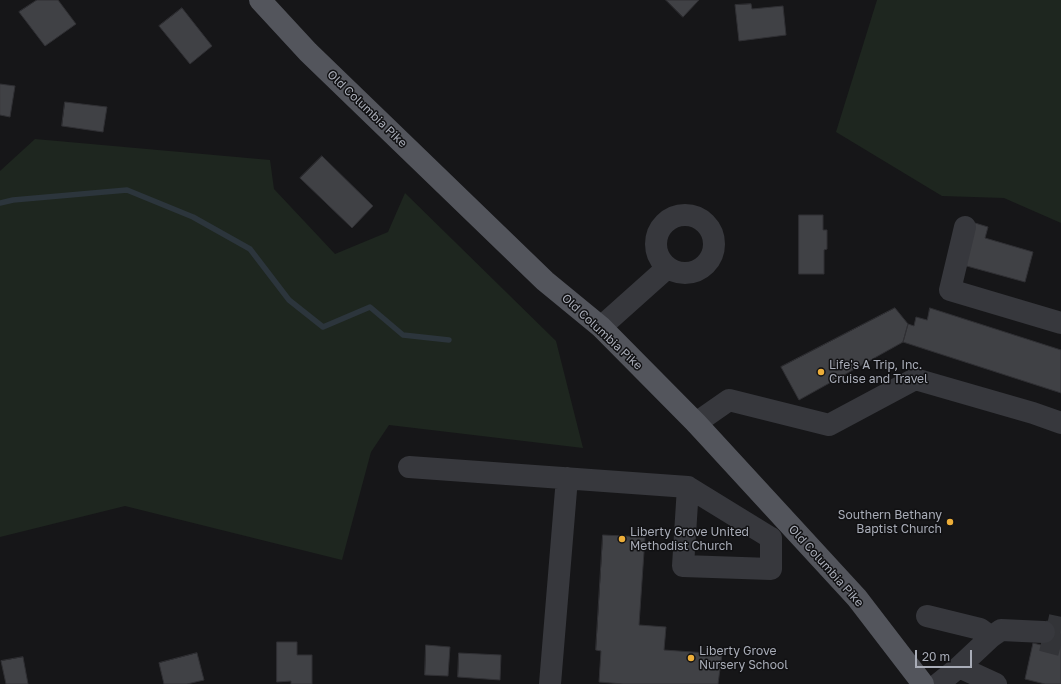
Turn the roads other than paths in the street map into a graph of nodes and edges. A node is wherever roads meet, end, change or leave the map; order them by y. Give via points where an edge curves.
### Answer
1 (260, 0) edge
2 (965, 228) dead end
3 (667, 268) dead end
4 (1061, 323) edge
5 (600, 328) junction
6 (696, 423) junction
7 (1061, 423) edge
8 (409, 467) dead end
9 (567, 478) junction
10 (688, 487) junction
11 (790, 525) junction
12 (771, 538) junction
13 (927, 616) dead end
14 (1040, 632) tunnel mouth
15 (991, 637) junction
16 (960, 667) junction
17 (550, 684) edge
18 (923, 684) edge
19 (938, 684) edge
20 (996, 684) edge

1 - 5 main road, Old Columbia Pike via 308,52 545,281
2 - 4 street via 950,290
3 - 5 street
5 - 6 main road, Old Columbia Pike
6 - 7 street via 729,400 829,425 915,379
6 - 11 main road, Old Columbia Pike
8 - 9 street
9 - 10 street
9 - 17 street
10 - 12 street
10 - 12 street via 683,566 771,569
11 - 12 street
11 - 18 main road, Old Columbia Pike via 857,598
13 - 15 street via 980,629
14 - 15 street via 1002,630
15 - 16 street
16 - 19 street
16 - 20 street

